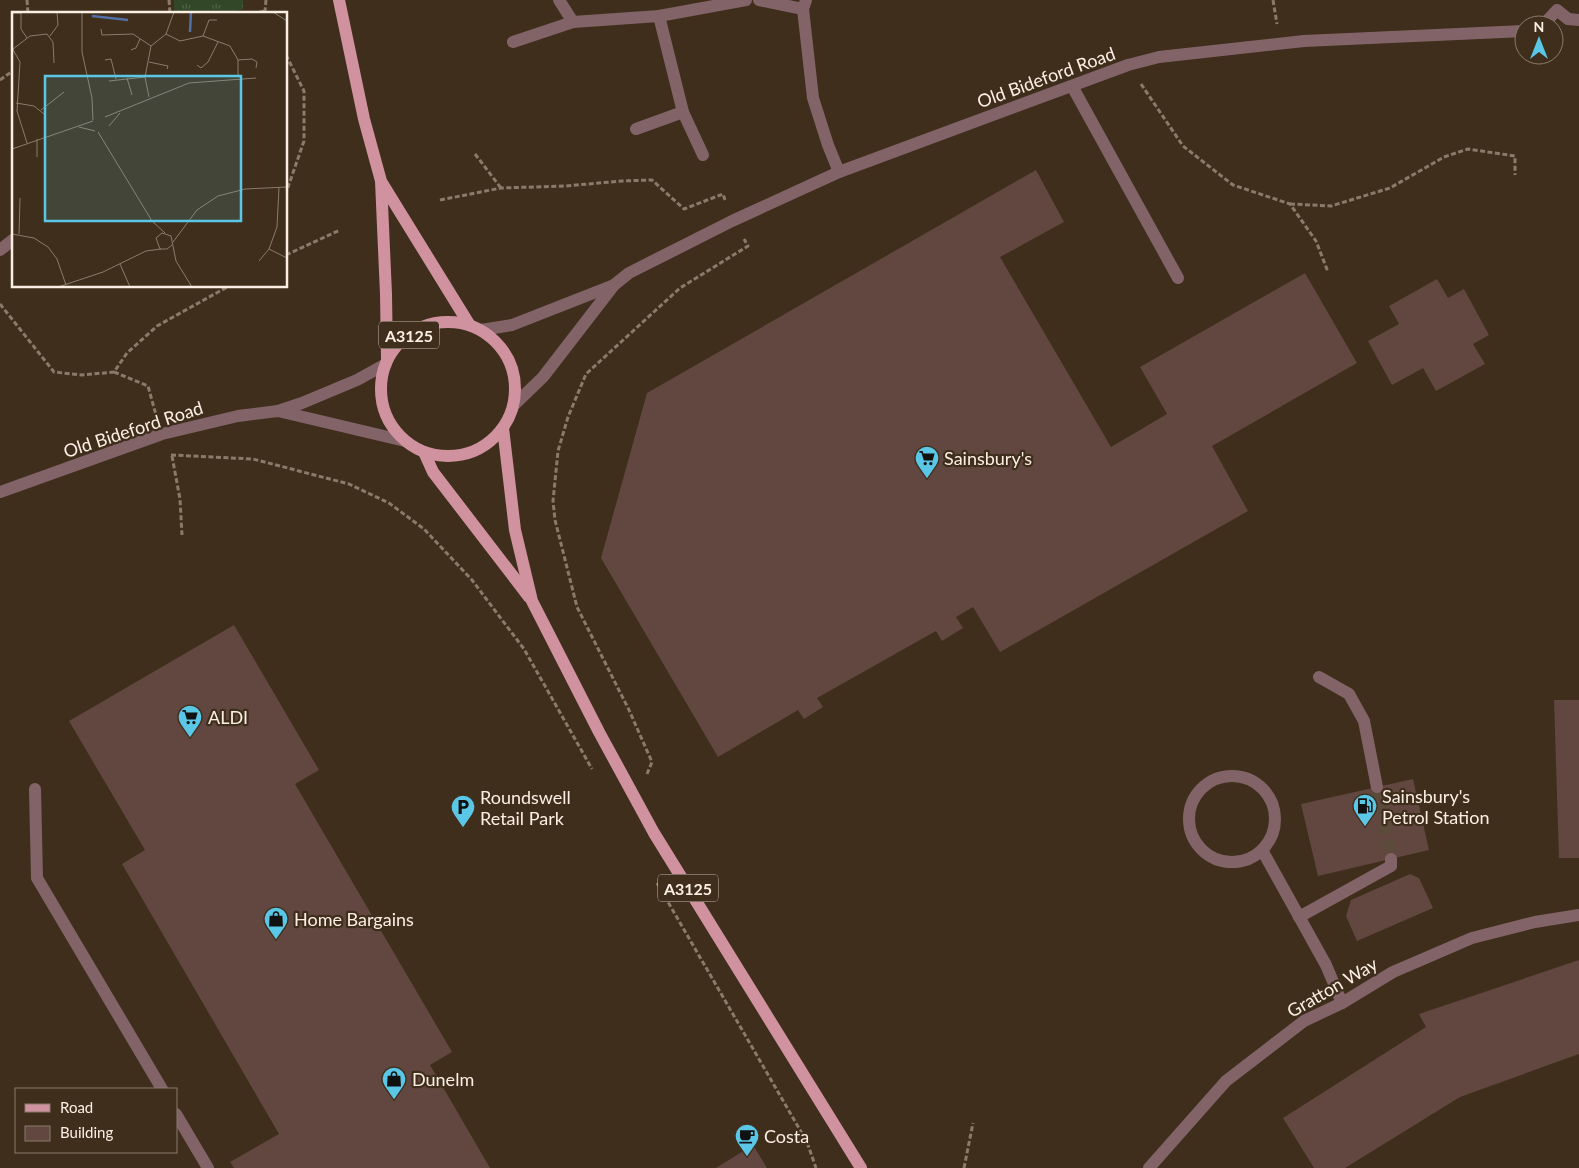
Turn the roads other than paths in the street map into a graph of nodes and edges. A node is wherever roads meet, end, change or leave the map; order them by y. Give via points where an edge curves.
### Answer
1 (339, 0) edge
2 (560, 0) edge
3 (746, 0) edge
4 (759, 0) edge
5 (804, 5) edge
6 (1560, 5) edge
7 (1552, 15) edge
8 (660, 16) junction
9 (1579, 20) edge
10 (573, 22) junction
11 (1514, 31) edge
12 (513, 42) dead end
13 (1072, 86) junction
14 (683, 112) junction
15 (636, 128) dead end
16 (703, 155) dead end
17 (839, 172) junction
18 (381, 181) junction
19 (12, 241) edge
20 (0, 250) edge
21 (1178, 278) dead end
22 (614, 286) junction
23 (469, 324) junction
24 (481, 330) junction
25 (386, 362) junction
26 (513, 406) junction
27 (278, 411) junction
28 (503, 428) junction
29 (406, 441) junction
30 (424, 452) junction
31 (0, 492) edge
32 (532, 601) junction
33 (1319, 677) dead end
34 (1377, 787) tunnel mouth
35 (35, 789) dead end
36 (1262, 850) junction
37 (1391, 859) dead end
38 (1579, 915) edge
39 (1299, 917) junction
40 (1342, 1003) junction
41 (161, 1088) edge
42 (178, 1117) edge
43 (208, 1168) edge
44 (860, 1168) edge
45 (1149, 1168) edge

1 - 18 main road, A3125 via 364,119
2 - 10 street
3 - 8 street
4 - 5 street
5 - 17 street via 813,98
6 - 7 street
6 - 9 street via 1568,19
8 - 10 street
8 - 14 street
10 - 12 street
11 - 13 street, Old Bideford Road via 1304,41 1159,56
13 - 17 street, Old Bideford Road
13 - 21 street
14 - 15 street
14 - 16 street
17 - 22 street, Old Bideford Road via 629,273
18 - 23 main road, A3125
18 - 25 main road, A3125
19 - 20 street
22 - 24 street, Old Bideford Road via 512,325
22 - 26 street, Old Bideford Road via 543,377
23 - 24 main road, A3125
23 - 25 main road, A3125 via 445,321 421,327 401,340
24 - 26 main road, A3125 via 506,354 515,379
25 - 27 street, Old Bideford Road via 338,388
25 - 29 main road, A3125 via 381,382 382,405 391,425
26 - 28 main road, A3125
27 - 29 street, Old Bideford Road
27 - 31 street, Old Bideford Road via 238,416 162,434
28 - 30 main road, A3125 via 488,443 468,453 446,456
28 - 32 main road, A3125 via 515,530
29 - 30 main road, A3125
30 - 32 main road, A3125 via 432,472
32 - 44 main road, A3125 via 636,802
33 - 34 street via 1349,694 1364,721
35 - 41 street via 37,878
36 - 36 street via 1248,860 1231,863 1214,859 1200,849 1191,835 1188,818 1191,802 1201,788 1216,778 1232,775 1249,779 1263,789 1272,803 1276,820 1272,836
36 - 39 street
37 - 39 street via 1391,866
38 - 40 street, Gratton Way via 1472,938 1392,972
39 - 40 street via 1326,965
40 - 45 street, Gratton Way via 1304,1021 1226,1081
42 - 43 street

